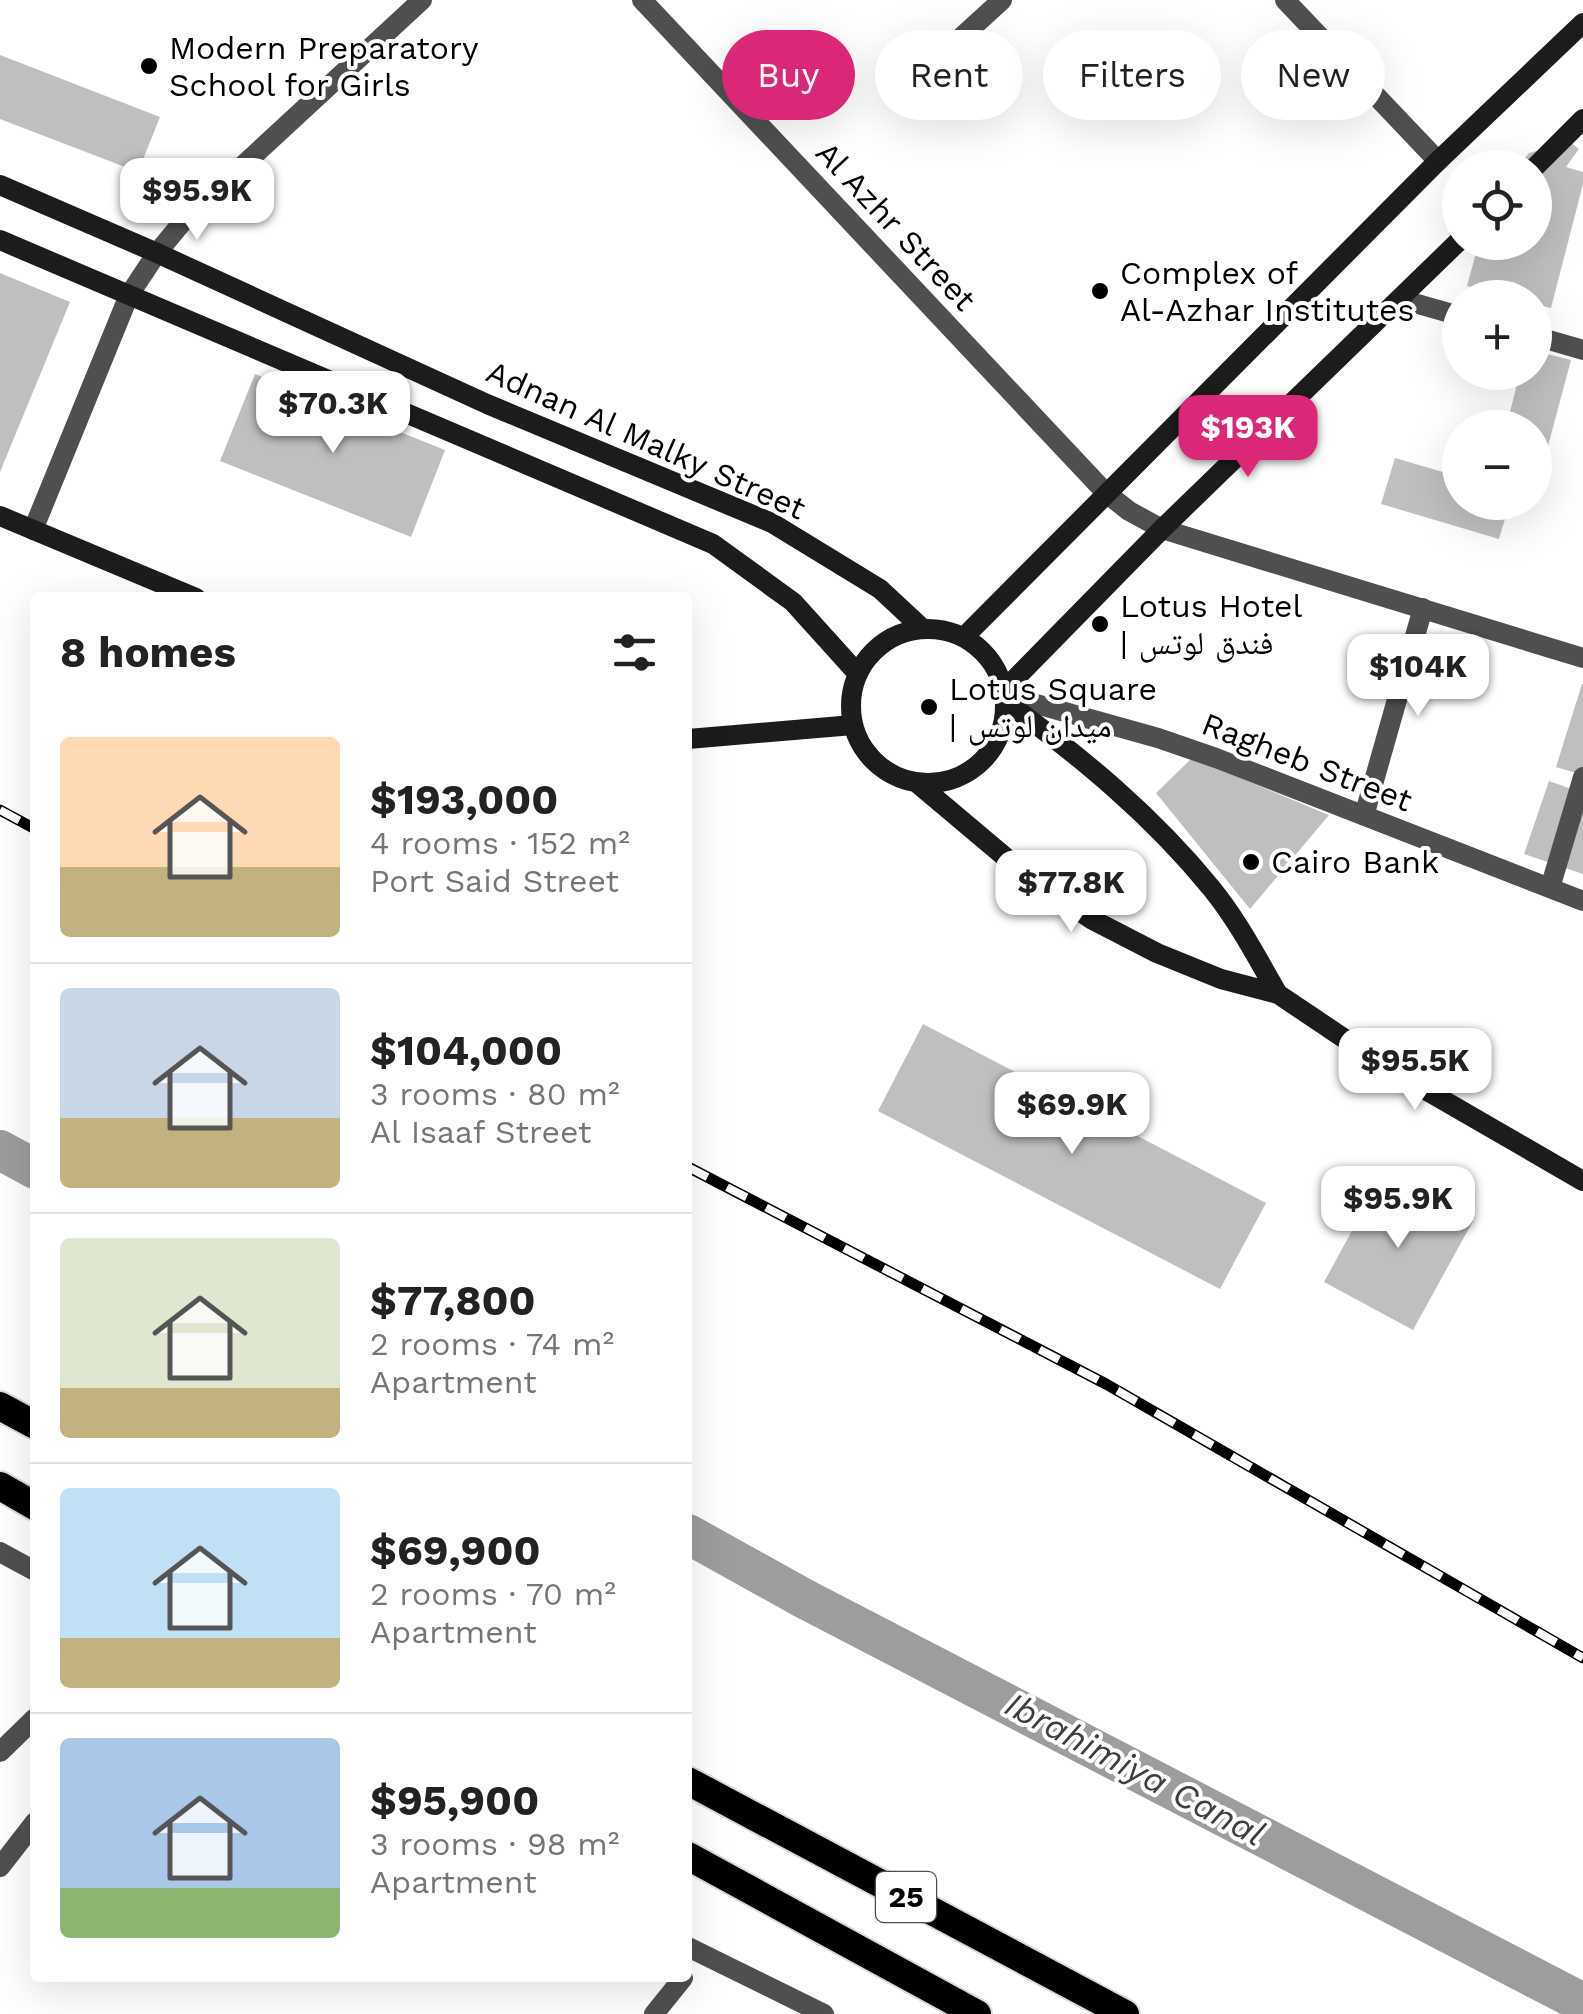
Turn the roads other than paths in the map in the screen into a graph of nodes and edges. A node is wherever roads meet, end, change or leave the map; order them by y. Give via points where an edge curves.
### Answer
1 (422, 0) edge
2 (642, 0) edge
3 (1002, 0) edge
4 (1285, 0) edge
5 (1583, 23) edge
6 (969, 30) edge
7 (1583, 119) edge
8 (1552, 150) edge
9 (1438, 161) junction
10 (0, 185) edge
11 (0, 240) edge
12 (157, 252) junction
13 (1442, 258) edge
14 (129, 294) junction
15 (1400, 299) junction
16 (1442, 311) edge
17 (1552, 341) edge
18 (1583, 350) edge
19 (1106, 493) junction
20 (0, 516) edge
21 (1162, 528) junction
22 (34, 530) junction
23 (182, 592) edge
24 (1423, 608) junction
25 (923, 629) junction
26 (964, 637) junction
27 (1583, 658) edge
28 (858, 674) junction
29 (1005, 695) junction
30 (854, 725) junction
31 (692, 739) edge
32 (1583, 777) edge
33 (916, 782) junction
34 (1364, 816) junction
35 (1550, 888) junction
36 (1583, 901) edge
37 (1278, 994) junction
38 (1583, 1182) edge
39 (0, 1406) edge
40 (30, 1422) edge
41 (0, 1486) edge
42 (30, 1503) edge
43 (0, 1552) edge
44 (30, 1568) edge
45 (30, 1723) edge
46 (0, 1752) edge
47 (692, 1783) edge
48 (30, 1829) edge
49 (692, 1858) edge
50 (0, 1868) edge
51 (694, 1951) edge
52 (679, 1982) edge
53 (654, 2014) edge
54 (824, 2014) edge
55 (977, 2014) edge
56 (1125, 2014) edge

1 - 12 street
2 - 19 street, Al Azhr Street
3 - 6 street
4 - 9 street
5 - 9 main road
7 - 8 main road
9 - 19 main road
10 - 12 main road, Adnan Al Malky Street
11 - 14 main road, Adnan Al Malky Street
12 - 14 street
12 - 25 main road, Adnan Al Malky Street via 487,404 772,524 880,589
13 - 15 main road
14 - 22 street
14 - 28 main road, Adnan Al Malky Street via 713,544 793,602
15 - 16 street
15 - 21 main road
17 - 18 street
19 - 21 street, Al Azhr Street
19 - 26 main road
20 - 22 main road
21 - 24 street, Al Azhr Street
21 - 29 main road
22 - 23 main road
24 - 27 street, Al Azhr Street
24 - 34 street
25 - 26 main road
25 - 28 main road via 884,642
26 - 29 main road via 996,669
28 - 30 main road
29 - 33 main road via 1003,724 980,763 961,776
29 - 34 street, Ragheb Street via 1158,738
29 - 37 main road via 1168,838 1214,891
30 - 31 main road
30 - 33 main road via 883,768
32 - 35 street
33 - 37 main road via 1030,878 1091,919 1157,953
34 - 35 street, Ragheb Street
35 - 36 street, Ragheb Street
37 - 38 main road via 1391,1070
39 - 40 highway
41 - 42 highway
43 - 44 street
45 - 46 street
47 - 56 highway, 25
48 - 50 street
49 - 55 highway, 25
51 - 54 street
52 - 53 street

